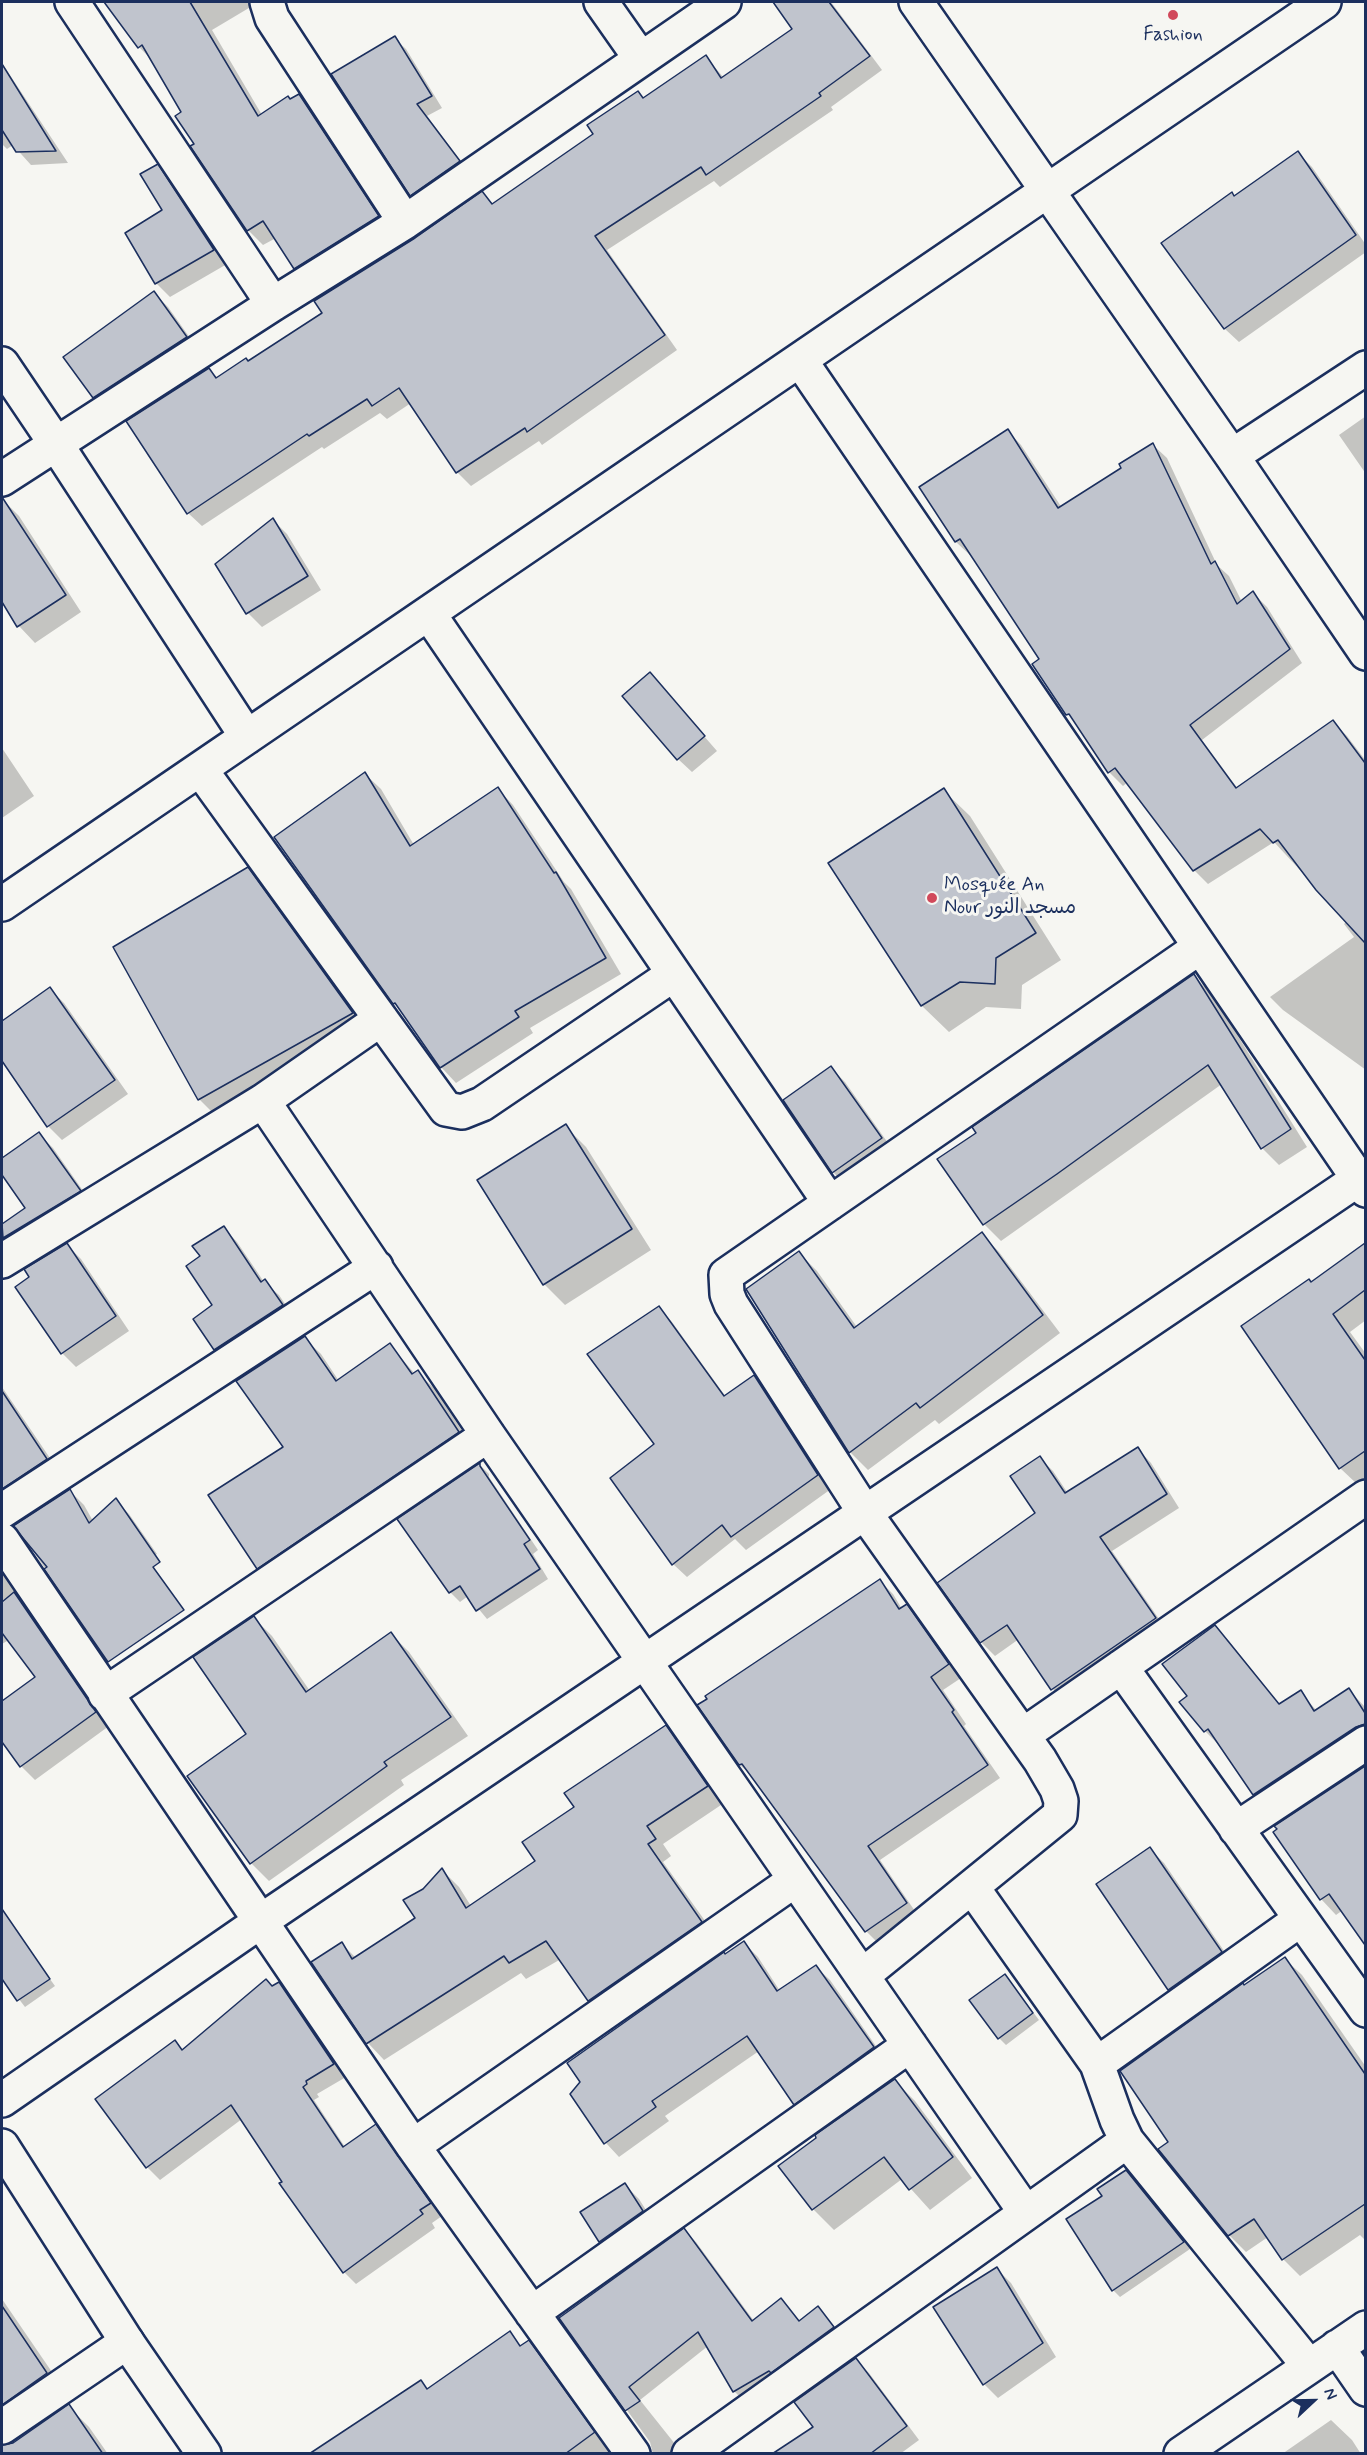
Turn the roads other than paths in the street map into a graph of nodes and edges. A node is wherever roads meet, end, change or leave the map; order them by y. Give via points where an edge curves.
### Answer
1 (72, 2) edge
2 (267, 2) edge
3 (601, 2) edge
4 (724, 2) edge
5 (916, 2) edge
6 (1324, 2) edge
7 (641, 59) junction
8 (1048, 190) junction
9 (405, 222) junction
10 (273, 304) junction
11 (800, 360) junction
12 (2, 364) edge
13 (1365, 368) edge
14 (57, 444) junction
15 (1232, 456) junction
16 (2, 479) edge
17 (429, 614) junction
18 (1365, 653) edge
19 (247, 737) junction
20 (200, 769) junction
21 (2, 904) edge
22 (1200, 947) junction
23 (674, 974) junction
24 (381, 1020) junction
25 (263, 1101) junction
26 (1363, 1181) edge
27 (830, 1203) junction
28 (2, 1261) edge
29 (376, 1267) junction
30 (488, 1435) junction
31 (1365, 1497) edge
32 (2, 1511) edge
33 (864, 1513) junction
34 (2, 1540) edge
35 (645, 1663) junction
36 (1121, 1668) junction
37 (105, 1694) junction
38 (1023, 1736) junction
39 (1365, 1743) edge
40 (1236, 1829) junction
41 (795, 1880) junction
42 (972, 1887) junction
43 (1301, 1919) junction
44 (261, 1921) junction
45 (862, 1976) junction
46 (1365, 2008) edge
47 (910, 2045) junction
48 (1097, 2064) junction
49 (2, 2100) edge
50 (1127, 2141) junction
51 (413, 2146) junction
52 (2, 2147) edge
53 (1026, 2213) junction
54 (532, 2313) junction
55 (1365, 2328) edge
56 (127, 2342) junction
57 (1337, 2347) junction
58 (1309, 2366) junction
59 (1365, 2389) edge
60 (2, 2427) edge
61 (204, 2454) edge
62 (633, 2454) edge
63 (689, 2454) edge
64 (1181, 2454) edge

1 - 10 street
2 - 9 street via 272,18
3 - 7 street
4 - 7 street
5 - 8 street
6 - 8 street
7 - 9 street
8 - 11 street
8 - 15 street
9 - 10 street
10 - 14 street
11 - 17 street
11 - 22 street
12 - 14 street
13 - 15 street
14 - 16 street
14 - 19 street
15 - 18 street
17 - 19 street
17 - 23 street
19 - 20 street
20 - 21 street
20 - 24 street
22 - 26 street
22 - 27 street
23 - 24 street via 482,1104 462,1112 446,1109
23 - 27 street
24 - 25 street
25 - 28 street
25 - 29 street
26 - 33 street
27 - 33 street via 726,1275 727,1294
29 - 30 street
29 - 32 street
30 - 35 street
30 - 37 street
31 - 36 street
33 - 35 street
33 - 38 street
34 - 37 street
35 - 41 street
35 - 44 street
36 - 38 street
36 - 40 street
37 - 44 street
38 - 42 street via 1058,1788 1060,1815
39 - 40 street
40 - 43 street
41 - 45 street
41 - 51 street
42 - 45 street
42 - 48 street
43 - 46 street
43 - 48 street
44 - 49 street
44 - 51 street
45 - 47 street
47 - 53 street
47 - 54 street
48 - 50 street
50 - 53 street
50 - 58 street
51 - 54 street
52 - 56 street
53 - 63 street
54 - 62 street
55 - 57 street
56 - 60 street
56 - 61 street
57 - 58 street
57 - 59 street
58 - 64 street

